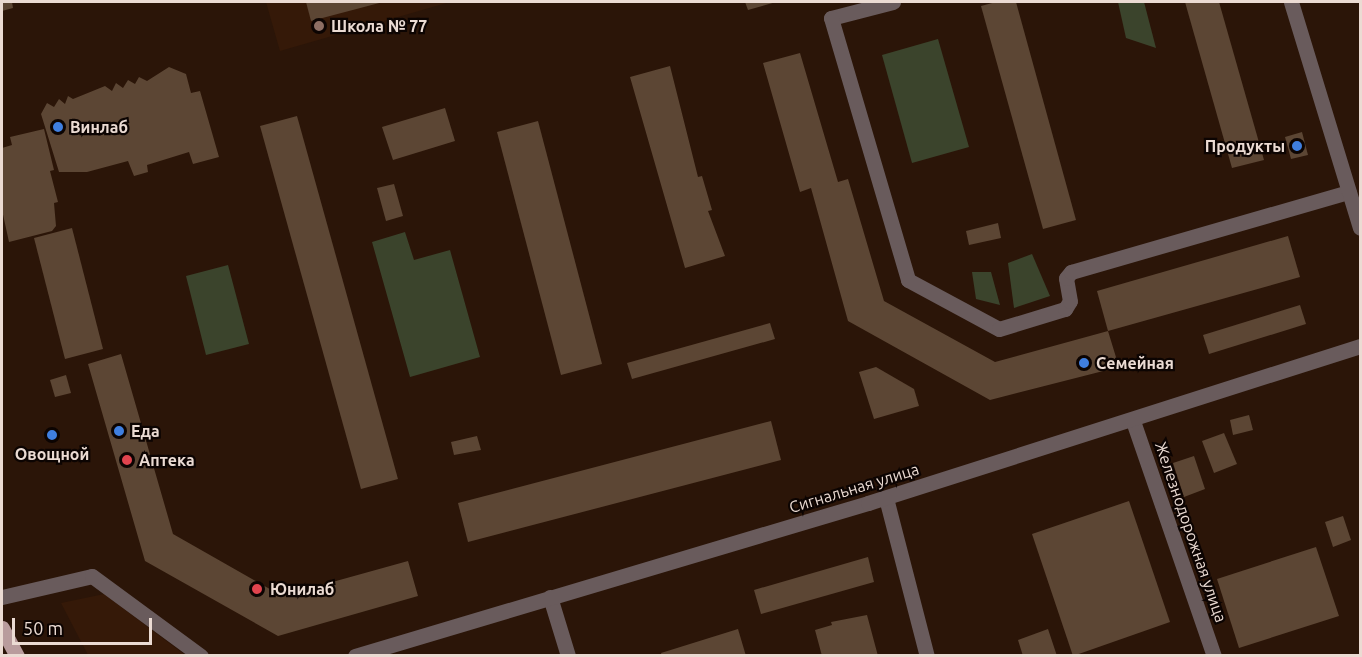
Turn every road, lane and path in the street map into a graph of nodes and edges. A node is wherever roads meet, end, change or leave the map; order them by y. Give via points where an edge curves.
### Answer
1 (893, 2) edge
2 (1291, 2) edge
3 (1349, 192) junction
4 (1360, 228) edge
5 (1360, 346) edge
6 (1133, 421) junction
7 (886, 498) junction
8 (2, 597) edge
9 (550, 597) junction
10 (2, 628) edge
11 (17, 656) edge
12 (201, 656) edge
13 (355, 656) edge
14 (568, 656) edge
15 (927, 656) edge
16 (1214, 656) edge

1 - 3 street via 831,18 908,280 999,329 1065,309 1070,302 1066,278 1071,272
2 - 3 street
3 - 4 street
5 - 6 street, Сигнальная улица
6 - 7 street, Сигнальная улица
6 - 16 street, Железнодорожная улица
7 - 9 street, Сигнальная улица
7 - 15 street
8 - 12 street via 92,576
9 - 13 street, Сигнальная улица
9 - 14 street
10 - 11 main road

